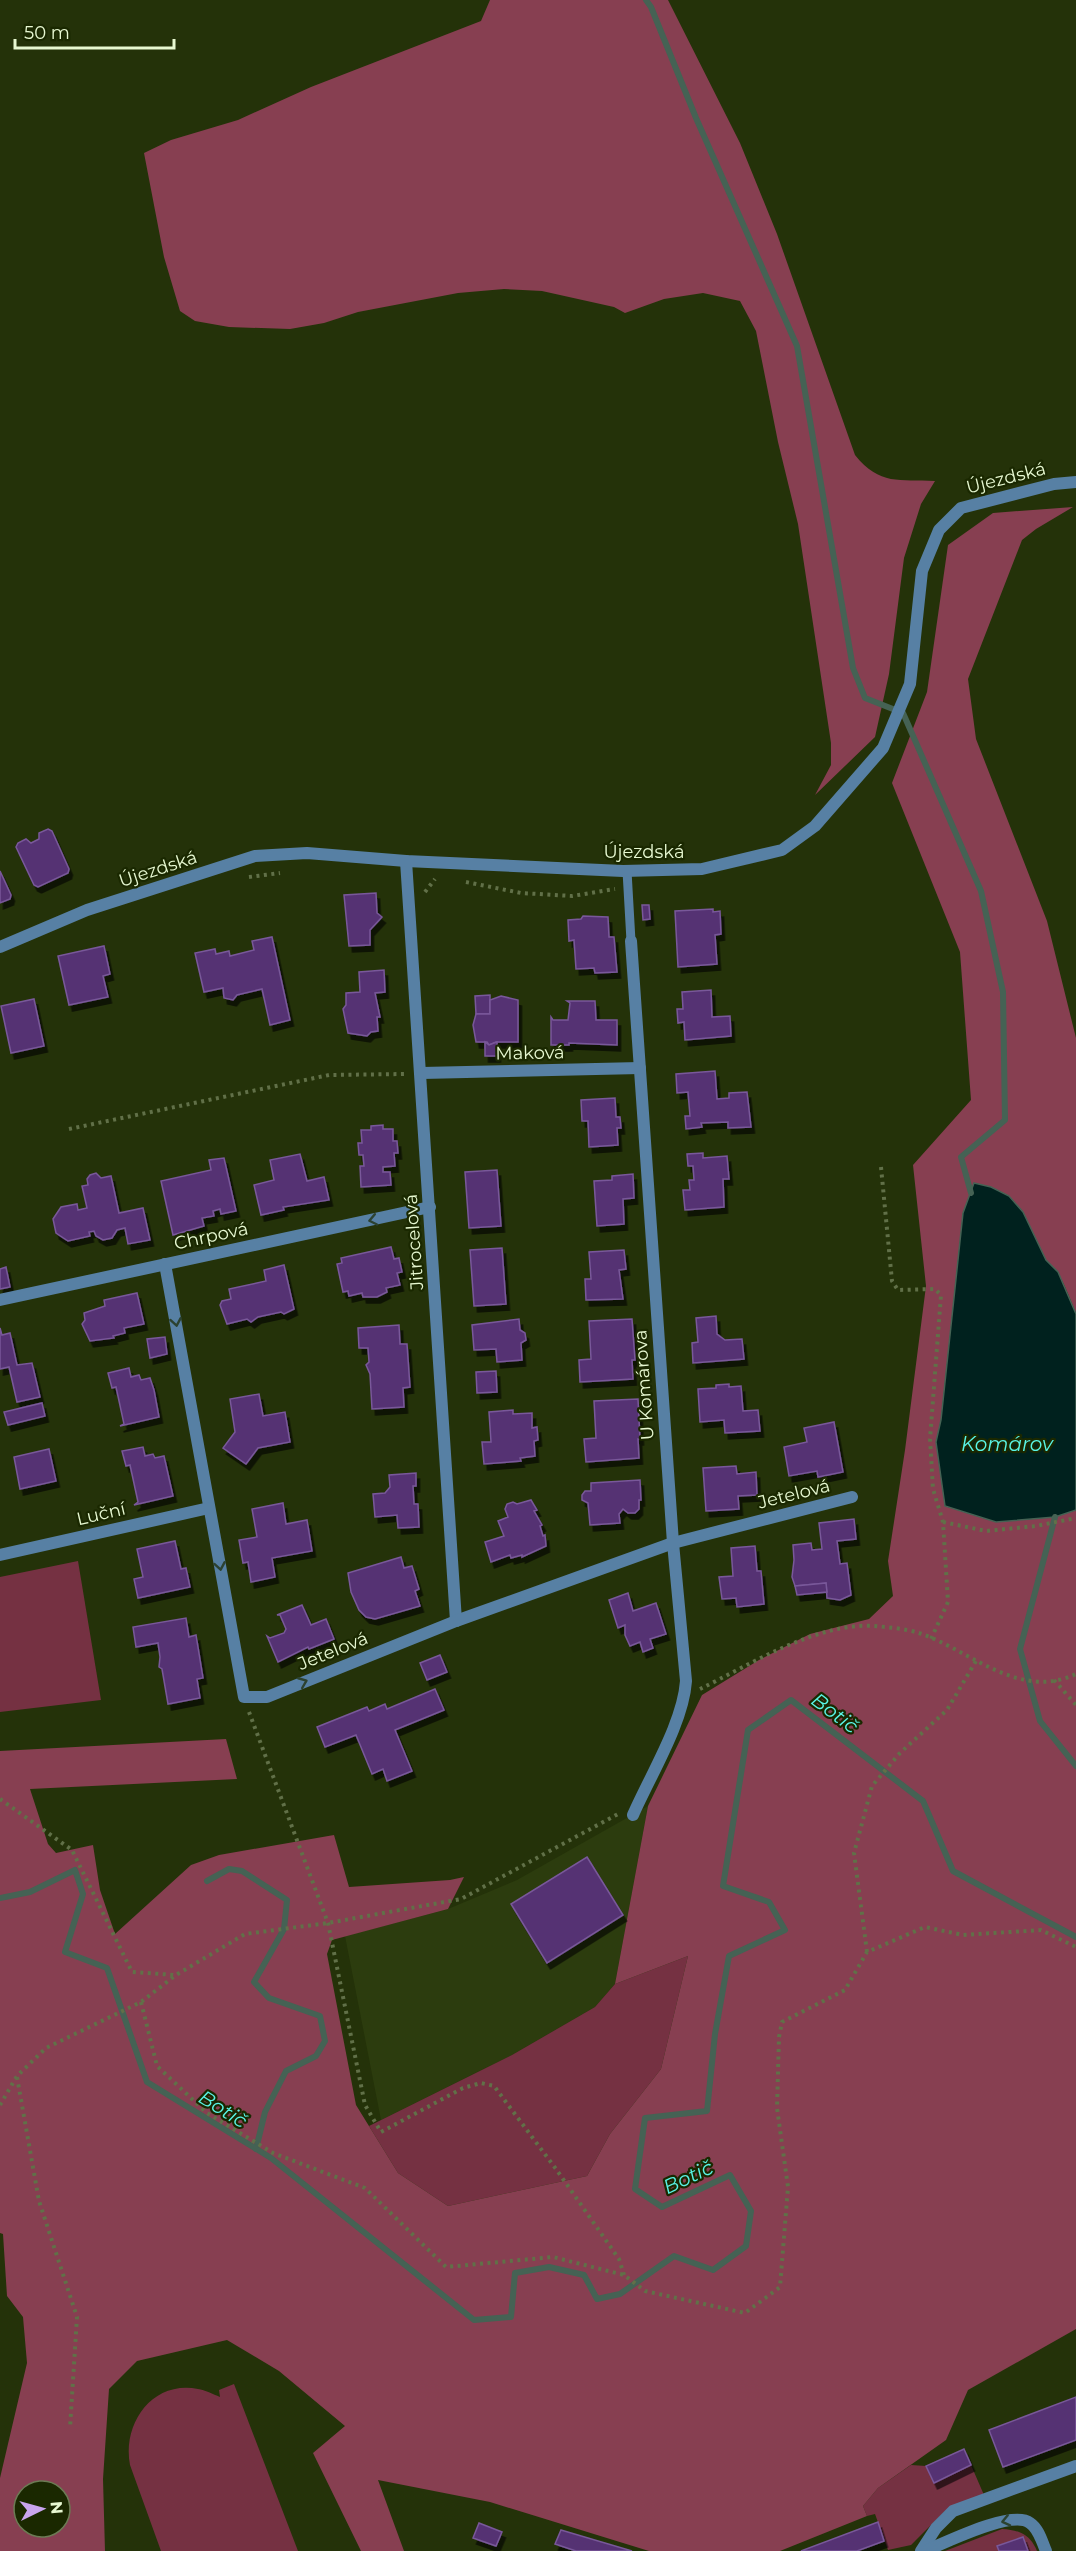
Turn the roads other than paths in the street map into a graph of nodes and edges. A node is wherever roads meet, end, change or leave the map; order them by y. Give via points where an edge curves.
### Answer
1 (1076, 482) edge
2 (406, 861) junction
3 (627, 871) junction
4 (631, 941) joint
5 (0, 947) edge
6 (640, 1068) junction
7 (422, 1073) junction
8 (430, 1207) junction
9 (165, 1264) junction
10 (0, 1300) edge
11 (852, 1497) dead end
12 (209, 1508) junction
13 (673, 1543) junction
14 (0, 1555) edge
15 (456, 1621) junction
16 (633, 1815) dead end
17 (1076, 2466) edge
18 (923, 2551) edge
19 (1046, 2551) edge

1 - 3 street, Újezdská via 961,508 939,530 922,571 910,684 883,748 815,826 782,850 702,869
2 - 3 street, Újezdská
2 - 5 street, Újezdská via 307,853 255,856 87,910
2 - 7 street, Jitrocelová
3 - 4 lane
4 - 6 street, U Komárova
6 - 7 street, Maková
6 - 13 street, U Komárova
7 - 8 street, Jitrocelová
8 -> 9 street, Chrpová
8 - 15 street, Jitrocelová
9 - 10 street, Chrpová
9 -> 12 street
11 - 13 street, Jetelová
12 - 14 street, Luční
12 -> 15 street, Jetelová via 244,1697 267,1697
13 - 15 street, Jetelová
13 - 16 street, U Komárova via 685,1696
17 - 18 street via 953,2511 936,2528
19 -> 18 street via 1039,2533 1029,2522 1014,2518

